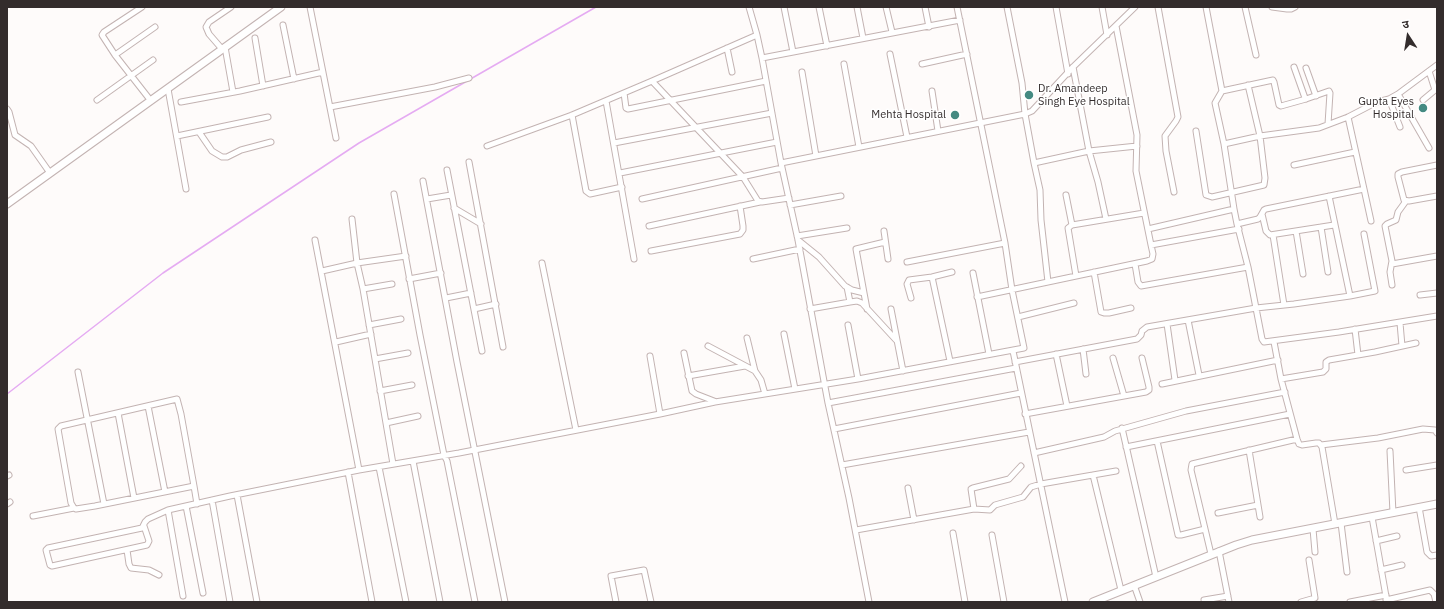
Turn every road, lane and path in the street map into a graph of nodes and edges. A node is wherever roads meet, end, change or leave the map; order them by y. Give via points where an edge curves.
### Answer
1 (142, 7) edge
2 (231, 7) edge
3 (281, 7) edge
4 (310, 7) edge
5 (749, 7) edge
6 (784, 7) edge
7 (819, 7) edge
8 (857, 7) edge
9 (886, 7) edge
10 (925, 7) edge
11 (957, 7) edge
12 (1007, 7) edge
13 (1056, 7) edge
14 (1102, 7) edge
15 (1135, 7) edge
16 (1158, 7) edge
17 (1206, 7) edge
18 (1245, 7) edge
19 (1272, 7) edge
20 (1295, 7) edge
21 (960, 20) junction
22 (283, 24) dead end
23 (1116, 26) junction
24 (155, 27) dead end
25 (929, 27) junction
26 (892, 32) junction
27 (757, 35) junction
28 (1107, 35) junction
29 (256, 38) dead end
30 (863, 38) junction
31 (827, 46) junction
32 (223, 48) junction
33 (726, 48) junction
34 (793, 52) junction
35 (890, 54) dead end
36 (967, 54) junction
37 (115, 55) junction
38 (1256, 55) dead end
39 (762, 58) junction
40 (153, 60) dead end
41 (844, 64) dead end
42 (922, 64) dead end
43 (1437, 65) edge
44 (1073, 67) junction
45 (1294, 67) dead end
46 (1306, 68) dead end
47 (1430, 71) junction
48 (323, 72) junction
49 (732, 72) dead end
50 (802, 72) dead end
51 (1068, 74) junction
52 (131, 75) junction
53 (468, 78) dead end
54 (294, 79) junction
55 (652, 80) junction
56 (766, 81) junction
57 (1248, 85) junction
58 (263, 86) junction
59 (168, 89) junction
60 (932, 91) dead end
61 (1222, 91) junction
62 (233, 92) junction
63 (624, 93) junction
64 (1398, 94) junction
65 (1316, 96) junction
66 (1306, 99) junction
67 (1389, 99) junction
68 (97, 100) dead end
69 (670, 100) junction
70 (1423, 100) dead end
71 (151, 101) junction
72 (606, 101) junction
73 (181, 102) dead end
74 (330, 107) junction
75 (7, 109) edge
76 (772, 113) junction
77 (572, 114) junction
78 (1025, 114) junction
79 (268, 117) dead end
80 (1348, 117) junction
81 (981, 122) junction
82 (1328, 124) junction
83 (1400, 127) dead end
84 (696, 128) junction
85 (938, 131) junction
86 (1196, 131) dead end
87 (199, 132) junction
88 (177, 136) junction
89 (1260, 136) junction
90 (907, 137) junction
91 (336, 138) dead end
92 (271, 142) dead end
93 (777, 142) junction
94 (614, 143) junction
95 (1224, 144) junction
96 (487, 146) dead end
97 (1137, 146) junction
98 (859, 147) junction
99 (1429, 148) dead end
100 (1089, 151) junction
101 (1355, 152) junction
102 (720, 153) junction
103 (816, 156) junction
104 (469, 162) dead end
105 (1034, 163) junction
106 (782, 165) junction
107 (1294, 165) dead end
108 (1437, 165) edge
109 (447, 170) dead end
110 (50, 173) junction
111 (620, 173) junction
112 (743, 177) junction
113 (423, 181) dead end
114 (622, 187) junction
115 (186, 189) dead end
116 (1364, 189) junction
117 (1174, 192) dead end
118 (1232, 192) junction
119 (394, 194) dead end
120 (451, 195) junction
121 (841, 196) dead end
122 (1066, 196) dead end
123 (1328, 196) junction
124 (1437, 196) edge
125 (789, 198) junction
126 (427, 199) junction
127 (642, 199) dead end
128 (1406, 201) junction
129 (760, 202) junction
130 (7, 204) edge
131 (790, 204) junction
132 (740, 206) junction
133 (454, 208) junction
134 (1234, 209) junction
135 (1144, 212) junction
136 (1262, 212) junction
137 (352, 219) dead end
138 (1106, 219) junction
139 (1371, 221) dead end
140 (481, 224) junction
141 (1072, 225) junction
142 (1334, 225) junction
143 (649, 226) dead end
144 (1238, 227) junction
145 (1320, 227) junction
146 (847, 228) dead end
147 (1148, 229) junction
148 (1296, 231) junction
149 (884, 232) dead end
150 (1364, 234) dead end
151 (1273, 235) junction
152 (798, 238) junction
153 (315, 240) dead end
154 (885, 242) junction
155 (1005, 243) junction
156 (1151, 245) junction
157 (800, 249) junction
158 (651, 251) dead end
159 (406, 256) junction
160 (1437, 256) edge
161 (753, 258) dead end
162 (888, 258) dead end
163 (634, 259) dead end
164 (908, 262) dead end
165 (358, 263) junction
166 (542, 263) dead end
167 (1135, 264) junction
168 (1392, 264) junction
169 (1248, 267) junction
170 (322, 271) junction
171 (952, 272) dead end
172 (1094, 272) junction
173 (1328, 272) dead end
174 (441, 273) junction
175 (973, 274) dead end
176 (1303, 274) dead end
177 (1076, 276) junction
178 (932, 277) junction
179 (409, 279) junction
180 (1048, 282) junction
181 (392, 284) dead end
182 (1392, 285) dead end
183 (847, 287) junction
184 (363, 289) junction
185 (1012, 290) junction
186 (471, 293) junction
187 (864, 293) junction
188 (1437, 293) edge
189 (1420, 295) dead end
190 (1350, 296) junction
191 (977, 297) junction
192 (446, 298) junction
193 (911, 298) dead end
194 (850, 302) junction
195 (1074, 303) dead end
196 (496, 304) junction
197 (1284, 305) junction
198 (1131, 308) dead end
199 (1256, 308) junction
200 (474, 309) junction
201 (810, 309) junction
202 (867, 309) junction
203 (891, 309) dead end
204 (1437, 316) edge
205 (1018, 317) junction
206 (401, 319) dead end
207 (1188, 320) junction
208 (1400, 323) junction
209 (1167, 324) junction
210 (369, 325) junction
211 (848, 325) dead end
212 (1355, 329) junction
213 (371, 334) junction
214 (784, 334) dead end
215 (747, 338) dead end
216 (896, 340) junction
217 (336, 342) junction
218 (1274, 342) junction
219 (1416, 343) dead end
220 (503, 346) dead end
221 (708, 346) dead end
222 (1402, 346) junction
223 (1083, 349) junction
224 (482, 351) dead end
225 (1012, 351) junction
226 (408, 353) dead end
227 (684, 353) dead end
228 (989, 354) junction
229 (1056, 354) junction
230 (1358, 355) junction
231 (650, 356) dead end
232 (1113, 358) dead end
233 (1142, 358) dead end
234 (375, 359) junction
235 (1278, 360) junction
236 (950, 361) junction
237 (1016, 365) junction
238 (745, 366) junction
239 (755, 371) junction
240 (903, 371) junction
241 (78, 372) dead end
242 (1086, 374) dead end
243 (1199, 375) junction
244 (688, 376) junction
245 (858, 379) junction
246 (1282, 379) junction
247 (1175, 380) junction
248 (1162, 384) dead end
249 (412, 385) dead end
250 (824, 385) junction
251 (796, 389) junction
252 (380, 391) junction
253 (1285, 392) junction
254 (765, 394) junction
255 (1021, 394) junction
256 (1124, 396) junction
257 (715, 402) junction
258 (828, 402) junction
259 (148, 406) junction
260 (1067, 406) junction
261 (118, 413) junction
262 (660, 414) junction
263 (1025, 414) junction
264 (1290, 414) junction
265 (418, 416) dead end
266 (88, 420) junction
267 (386, 423) junction
268 (1122, 428) junction
269 (834, 429) junction
270 (576, 430) junction
271 (1029, 432) junction
272 (1437, 433) edge
273 (1297, 439) junction
274 (1157, 441) junction
275 (1321, 445) junction
276 (1126, 447) junction
277 (475, 449) junction
278 (1249, 450) junction
279 (1390, 451) dead end
280 (1034, 453) junction
281 (444, 455) junction
282 (413, 461) junction
283 (393, 464) junction
284 (842, 465) junction
285 (1437, 465) edge
286 (1021, 466) dead end
287 (379, 467) junction
288 (359, 470) junction
289 (1406, 470) dead end
290 (1116, 471) dead end
291 (348, 472) junction
292 (1093, 475) junction
293 (1041, 484) junction
294 (194, 486) junction
295 (908, 488) dead end
296 (165, 492) junction
297 (237, 494) junction
298 (134, 498) junction
299 (212, 500) junction
300 (104, 504) junction
301 (197, 504) junction
302 (1437, 504) edge
303 (1258, 505) junction
304 (186, 506) junction
305 (1419, 507) junction
306 (74, 508) junction
307 (974, 509) junction
308 (168, 510) junction
309 (1218, 513) dead end
310 (1393, 513) junction
311 (34, 516) dead end
312 (1260, 517) dead end
313 (1372, 517) junction
314 (914, 520) junction
315 (1338, 524) junction
316 (144, 526) junction
317 (1205, 529) junction
318 (1313, 529) junction
319 (856, 530) junction
320 (953, 533) dead end
321 (992, 535) dead end
322 (1397, 536) dead end
323 (1376, 541) junction
324 (127, 550) junction
325 (1219, 551) junction
326 (1315, 552) dead end
327 (1211, 554) junction
328 (1437, 555) edge
329 (1309, 560) dead end
330 (1402, 565) dead end
331 (1381, 570) junction
332 (1347, 572) dead end
333 (159, 575) dead end
334 (1156, 577) junction
335 (1134, 585) junction
336 (1121, 590) junction
337 (203, 593) dead end
338 (183, 596) dead end
339 (1228, 596) junction
340 (1386, 599) edge
341 (1204, 600) dead end
342 (1316, 600) edge
343 (230, 602) edge
344 (257, 602) edge
345 (372, 602) edge
346 (406, 602) edge
347 (440, 602) edge
348 (475, 602) edge
349 (505, 602) edge
350 (616, 602) edge
351 (651, 602) edge
352 (870, 602) edge
353 (965, 602) edge
354 (1004, 602) edge
355 (1065, 602) edge
356 (1093, 602) edge
357 (1140, 602) edge
358 (1229, 602) edge
359 (1301, 602) edge
360 (1350, 602) edge
361 (1436, 602) edge

1 - 37 street via 103,34 102,38
2 - 32 street via 209,22 206,27 209,34
3 - 32 street
4 - 48 street
5 - 27 street
6 - 34 street
7 - 31 street
8 - 30 street
9 - 26 street
10 - 25 street
11 - 21 street
12 - 78 street via 1022,83
13 - 51 street
14 - 28 street
15 - 23 street
16 - 117 street via 1178,117 1165,136
17 - 61 street
18 - 38 street
19 - 20 street
21 - 25 street
21 - 36 street
22 - 54 street
23 - 28 street
23 - 97 street
24 - 37 street
25 - 26 street
26 - 30 street
27 - 33 street
27 - 39 street
28 - 44 street
29 - 58 street
30 - 31 street
31 - 34 street
32 - 59 street
32 - 62 street
33 - 49 street
33 - 55 street
34 - 39 street
35 - 90 street
36 - 42 street
36 - 81 street
37 - 52 street
39 - 56 street
40 - 52 street
41 - 98 street
43 - 47 street
44 - 51 street
44 - 100 street
45 - 66 street
46 - 65 street
47 - 64 street
47 - 70 street via 1435,90
48 - 54 street
48 - 74 street
50 - 103 street
51 - 78 street via 1032,111
52 - 68 street
52 - 71 street
53 - 74 street via 435,87
54 - 58 street
55 - 63 street
55 - 69 street
56 - 69 street
56 - 76 street
57 - 61 street
57 - 66 street via 1274,80 1280,106
57 - 89 street
58 - 62 street
59 - 71 street
59 - 88 street
60 - 85 street
61 - 95 street via 1215,102
62 - 73 street
63 - 69 street via 628,110
63 - 72 street
64 - 67 street
64 - 99 street
65 - 66 street
65 - 82 street via 1330,92
67 - 80 street via 1377,102
67 - 83 street
69 - 84 street
71 - 110 street
72 - 77 street
72 - 94 street
74 - 91 street
75 - 110 street via 15,135 31,146
76 - 84 street
76 - 93 street
77 - 96 street
77 - 114 street via 586,191 590,194
78 - 81 street
78 - 105 street
79 - 87 street
80 - 82 street
80 - 101 street
81 - 85 street
81 - 155 street
82 - 89 street via 1319,128
84 - 94 street
84 - 102 street
85 - 90 street
86 - 118 street via 1206,195
87 - 88 street
87 - 92 street via 212,150 222,157
88 - 115 street
89 - 95 street
89 - 118 street via 1266,182 1264,185
90 - 98 street
93 - 102 street
93 - 106 street
94 - 111 street
95 - 118 street
97 - 100 street
97 - 135 street via 1136,171
98 - 103 street
100 - 105 street
100 - 138 street
101 - 107 street
101 - 116 street
102 - 111 street
102 - 112 street
103 - 106 street
104 - 140 street
105 - 180 street via 1040,190
106 - 112 street
106 - 125 street
108 - 128 street via 1398,174 1403,198
109 - 120 street
110 - 130 street
111 - 114 street
112 - 127 street
112 - 129 street via 756,200
113 - 126 street
114 - 163 street
116 - 123 street
116 - 139 street
118 - 134 street
119 - 159 street
120 - 126 street
120 - 133 street
121 - 131 street
122 - 141 street
123 - 136 street
123 - 142 street
124 - 128 street
125 - 129 street
125 - 131 street
126 - 174 street
128 - 168 street via 1396,220 1385,226
129 - 132 street
131 - 152 street
132 - 143 street
132 - 158 street via 744,226 740,234
133 - 140 street
133 - 186 street
134 - 144 street
134 - 147 street
135 - 138 street
135 - 147 street
136 - 144 street via 1258,219
136 - 151 street via 1266,232
137 - 165 street
138 - 141 street
140 - 196 street
141 - 177 street via 1068,230
142 - 145 street
142 - 190 street
144 - 156 street
144 - 169 street
145 - 148 street
145 - 173 street
146 - 152 street
147 - 156 street
148 - 151 street
148 - 176 street
149 - 154 street
150 - 190 street via 1375,291
151 - 197 street
152 - 157 street
152 - 183 street
153 - 170 street
154 - 162 street
154 - 187 street via 856,249
155 - 164 street
155 - 185 street
156 - 167 street via 1152,259
157 - 161 street
157 - 201 street
159 - 165 street
159 - 179 street
160 - 168 street
165 - 170 street
165 - 184 street
166 - 270 street
167 - 169 street via 1141,286
167 - 172 street
168 - 182 street
169 - 199 street
170 - 217 street
171 - 178 street
172 - 177 street
172 - 198 street via 1101,312
174 - 179 street
174 - 192 street
175 - 191 street
177 - 180 street
178 - 193 street via 907,282
178 - 236 street
179 - 281 street
180 - 185 street
181 - 184 street
183 - 187 street
183 - 194 street
184 - 210 street
185 - 191 street
185 - 205 street
186 - 192 street
186 - 200 street
187 - 202 street
188 - 189 street
190 - 197 street
191 - 228 street
192 - 277 street
194 - 201 street
194 - 202 street via 859,302
195 - 205 street
196 - 200 street
196 - 220 street
197 - 199 street
199 - 207 street
199 - 218 street via 1263,341
200 - 224 street
201 - 250 street
202 - 216 street
203 - 216 street
204 - 208 street
205 - 225 street via 1024,348
206 - 210 street
207 - 209 street
207 - 243 street
208 - 212 street
208 - 222 street
209 - 223 street via 1144,328 1137,339
209 - 247 street
210 - 213 street
211 - 245 street
212 - 218 street
212 - 230 street
213 - 217 street
213 - 234 street
214 - 251 street
215 - 239 street
216 - 240 street
217 - 288 street
218 - 235 street
219 - 222 street
221 - 238 street
222 - 230 street
223 - 229 street
223 - 242 street
225 - 228 street
225 - 237 street
226 - 234 street
227 - 244 street
228 - 236 street
229 - 237 street
229 - 260 street
230 - 246 street via 1327,360 1323,372
231 - 262 street
232 - 256 street
233 - 256 street via 1149,390
234 - 252 street
235 - 243 street
235 - 246 street
236 - 240 street
237 - 255 street
237 - 258 street
238 - 239 street
238 - 244 street
239 - 254 street
240 - 245 street
241 - 266 street
243 - 247 street
244 - 257 street via 692,391
245 - 250 street
246 - 253 street
247 - 248 street
249 - 252 street
250 - 251 street
250 - 258 street
251 - 254 street
252 - 267 street
253 - 264 street
253 - 268 street via 1186,411
254 - 257 street
255 - 263 street
255 - 269 street
256 - 260 street
257 - 262 street
258 - 269 street
259 - 261 street
259 - 294 street via 177,399
259 - 296 street
260 - 263 street
261 - 266 street
261 - 298 street
262 - 270 street
263 - 271 street
264 - 273 street
264 - 274 street
265 - 267 street
266 - 300 street
266 - 306 street via 58,428
267 - 283 street
268 - 276 street
268 - 280 street via 1104,437
269 - 284 street
270 - 277 street
271 - 280 street
271 - 284 street
272 - 275 street via 1435,430 1423,429
273 - 275 street via 1302,445
273 - 278 street
274 - 276 street
274 - 317 street via 1178,535
275 - 315 street
276 - 334 street
277 - 281 street
277 - 349 street
278 - 303 street
278 - 317 street via 1192,464 1191,470
279 - 310 street
280 - 293 street
281 - 282 street
281 - 348 street
282 - 283 street
282 - 347 street
283 - 287 street
284 - 319 street
285 - 289 street
286 - 307 street via 1009,480 971,489
287 - 288 street
287 - 346 street
288 - 291 street
290 - 292 street
291 - 297 street
291 - 345 street
292 - 293 street
292 - 336 street
293 - 307 street via 1031,487 1024,497 996,505 990,510
293 - 355 street
294 - 296 street
294 - 301 street
295 - 314 street
296 - 298 street
297 - 299 street
297 - 344 street
298 - 300 street
299 - 301 street
299 - 343 street
300 - 306 street
301 - 304 street
302 - 305 street
303 - 309 street
303 - 312 street
304 - 308 street
304 - 337 street
305 - 310 street
305 - 328 street via 1428,552 1431,556
306 - 311 street
307 - 314 street
308 - 316 street via 148,519
308 - 338 street
310 - 313 street
313 - 315 street
313 - 323 street
314 - 319 street
315 - 318 street
315 - 332 street
316 - 324 street via 149,544
316 - 324 street via 46,550 52,566
317 - 327 street
318 - 325 street via 1252,540
318 - 326 street
319 - 352 street
320 - 353 street
321 - 354 street
322 - 323 street
323 - 331 street
324 - 333 street via 131,568 149,570
325 - 327 street
325 - 339 street
327 - 334 street
329 - 342 street
330 - 331 street
331 - 340 street
334 - 335 street
335 - 336 street
335 - 357 street
336 - 356 street
339 - 341 street
339 - 358 street
340 - 360 street
340 - 361 street via 1430,590
342 - 359 street
350 - 351 street via 611,576 644,570

